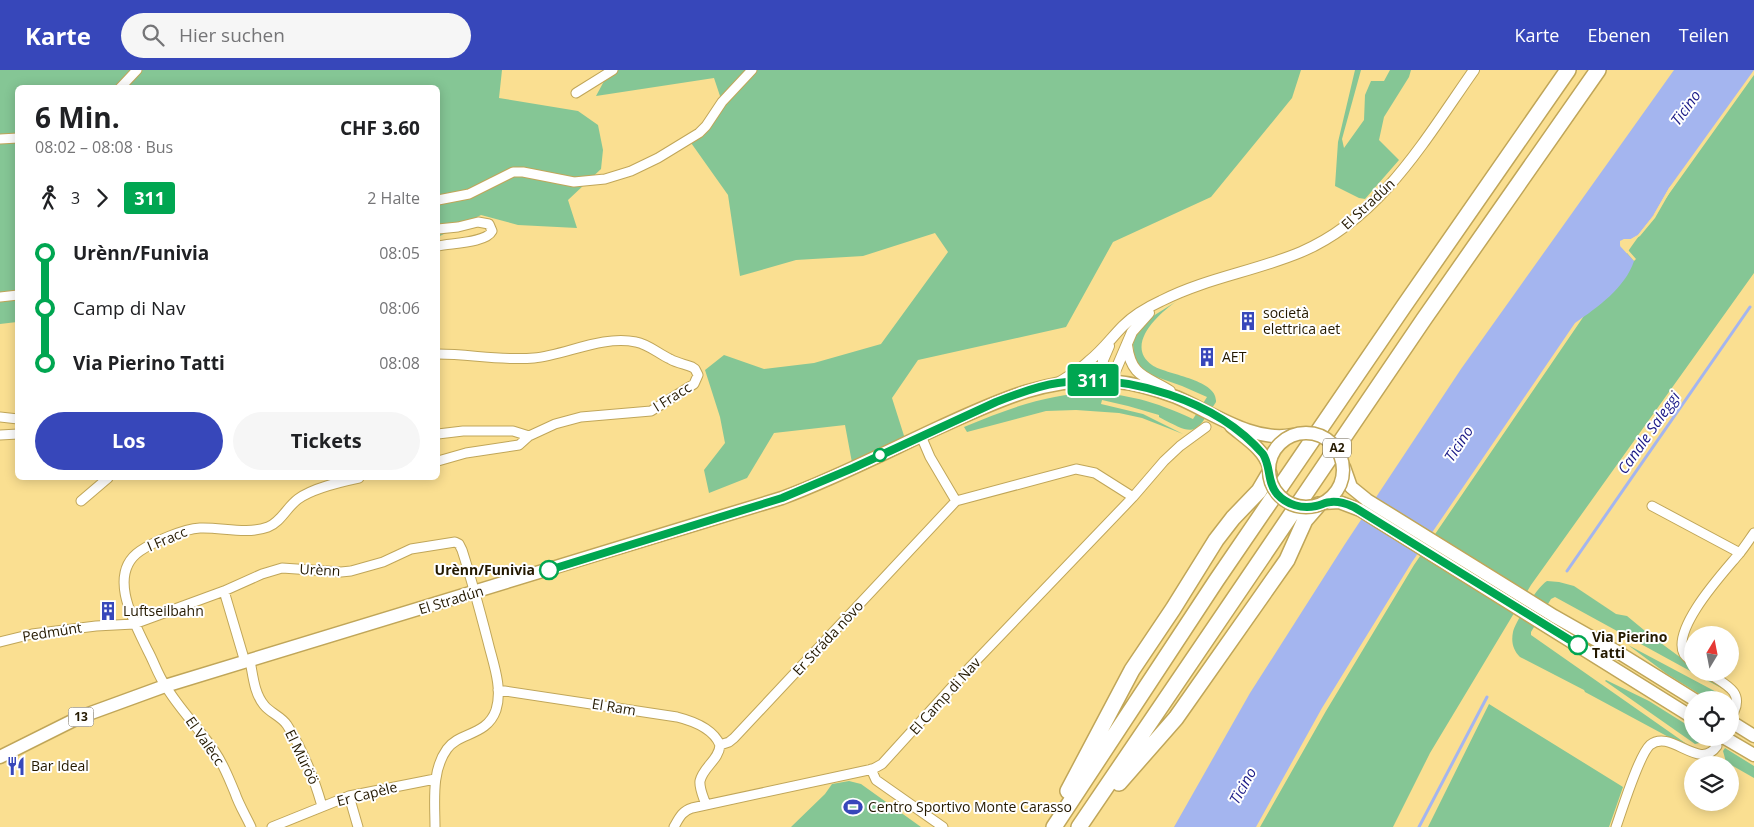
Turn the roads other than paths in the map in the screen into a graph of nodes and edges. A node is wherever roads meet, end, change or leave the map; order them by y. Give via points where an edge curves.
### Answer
1 (137, 70) edge
2 (613, 70) edge
3 (752, 70) edge
4 (1474, 70) edge
5 (1568, 70) edge
6 (1598, 70) edge
7 (123, 85) edge
8 (576, 93) dead end
9 (15, 138) edge
10 (0, 139) edge
11 (440, 200) edge
12 (440, 229) edge
13 (440, 246) edge
14 (15, 295) edge
15 (0, 297) edge
16 (1162, 300) junction
17 (1116, 334) junction
18 (1126, 345) junction
19 (440, 354) edge
20 (1107, 381) junction
21 (1058, 383) junction
22 (1194, 406) junction
23 (0, 417) edge
24 (15, 418) edge
25 (1225, 421) junction
26 (1206, 427) dead end
27 (15, 434) edge
28 (440, 434) edge
29 (1292, 435) junction
30 (0, 436) edge
31 (529, 436) junction
32 (921, 436) junction
33 (440, 460) edge
34 (1344, 466) junction
35 (1269, 471) junction
36 (106, 480) edge
37 (350, 480) edge
38 (1134, 497) junction
39 (81, 501) dead end
40 (956, 501) junction
41 (1320, 504) junction
42 (1652, 506) dead end
43 (1754, 533) edge
44 (1740, 553) junction
45 (224, 591) junction
46 (475, 592) junction
47 (1550, 621) junction
48 (134, 624) junction
49 (1686, 626) edge
50 (1684, 638) edge
51 (0, 642) edge
52 (1684, 654) edge
53 (247, 662) junction
54 (1718, 681) edge
55 (165, 686) junction
56 (498, 690) junction
57 (1731, 691) edge
58 (1684, 693) edge
59 (1684, 712) edge
60 (1739, 723) edge
61 (1754, 736) edge
62 (720, 745) junction
63 (1717, 746) edge
64 (1731, 746) edge
65 (1754, 755) edge
66 (0, 757) edge
67 (871, 769) junction
68 (435, 779) junction
69 (349, 796) junction
70 (706, 805) junction
71 (322, 806) junction
72 (251, 827) edge
73 (272, 827) edge
74 (358, 827) edge
75 (434, 827) edge
76 (674, 827) edge
77 (943, 827) edge
78 (1049, 827) edge
79 (1054, 827) edge
80 (1079, 827) edge
81 (1616, 827) edge

1 - 7 street
2 - 8 street
3 - 11 street via 699,133 632,171 605,179 574,182 513,172 469,194
4 - 16 street, El Stradún via 1390,186 1350,223 1300,252 1200,284
5 - 79 highway, A2 via 1222,573
6 - 80 highway, A2 via 1424,319
9 - 10 street
12 - 13 street via 481,222 490,224 492,231 481,239
14 - 15 street
16 - 17 street via 1134,317
16 - 18 street via 1136,326
17 - 20 street via 1103,360
17 - 21 street via 1089,362
18 - 20 street
18 - 22 street via 1138,373
19 - 31 street, I Fracc via 536,358 591,344 630,341 697,372 694,384 651,411 581,417
20 - 21 main road, 13
20 - 22 main road, 13 via 1160,391
21 - 32 main road, El Stradún / 13 via 1020,393
22 - 25 main road, 13
23 - 24 street
25 - 29 main road, 13 via 1272,437
25 - 35 main road, 13 via 1259,449 1267,460
26 - 38 street, El Camp di Nav via 1174,451
27 - 30 street
28 - 31 street via 513,431
29 - 34 main road, bridge via 1315,433 1326,438 1335,445
29 - 35 main road, bridge via 1276,448
31 - 33 street, I Fracc via 515,446 481,450
32 - 40 street
32 - 46 main road, El Stradún / 13 via 782,498
34 - 41 main road, bridge via 1339,488
34 - 47 main road via 1351,487 1367,500
35 - 41 main road, bridge via 1272,485 1286,502 1307,507
35 - 78 highway via 1259,491 1216,540 1132,670
36 - 39 street
37 - 48 street, I Fracc via 302,496 267,527 239,530 195,528 140,551 128,564 124,575
38 - 40 street via 1095,473 1076,469
38 - 67 street, El Camp di Nav via 971,666 887,759
40 - 62 street, Er Stráda nòvo via 761,711 734,738
41 - 47 main road via 1339,502 1354,507
41 - 80 highway via 1305,520 1287,560 1176,718
42 - 44 street
43 - 44 street
44 - 49 street via 1714,581
45 - 46 street, Urènn via 282,568 351,571 416,548 452,542 459,544
45 - 48 street, Urènn
45 - 53 street, El Müröö
46 - 53 main road, El Stradún / 13
46 - 56 street, Urènn
47 - 58 main road via 1621,654
47 - 59 main road
48 - 51 street, Pedmúnt via 41,633
48 - 55 street, I Fracc
50 - 52 street
53 - 55 main road, El Stradún / 13
53 - 71 street, El Müröö via 260,700 286,724 312,774
54 - 57 street
55 - 66 main road, El Stradún / 13 via 80,717
55 - 72 street, El Valècc via 215,752
56 - 62 street, El Ram via 677,717 701,726
56 - 68 street via 496,708 489,724 450,746 444,753
60 - 61 main road
62 - 70 street, Er Stráda nòvo via 718,754 700,781
63 - 81 street via 1709,753 1701,754 1662,740 1651,744
64 - 65 main road
67 - 70 street, El Camp di Nav
67 - 77 street via 876,780
68 - 69 street, Er Capèle
68 - 75 street
69 - 71 street, Er Capèle
69 - 74 street
70 - 76 street via 687,809
71 - 73 street, Er Capèle

